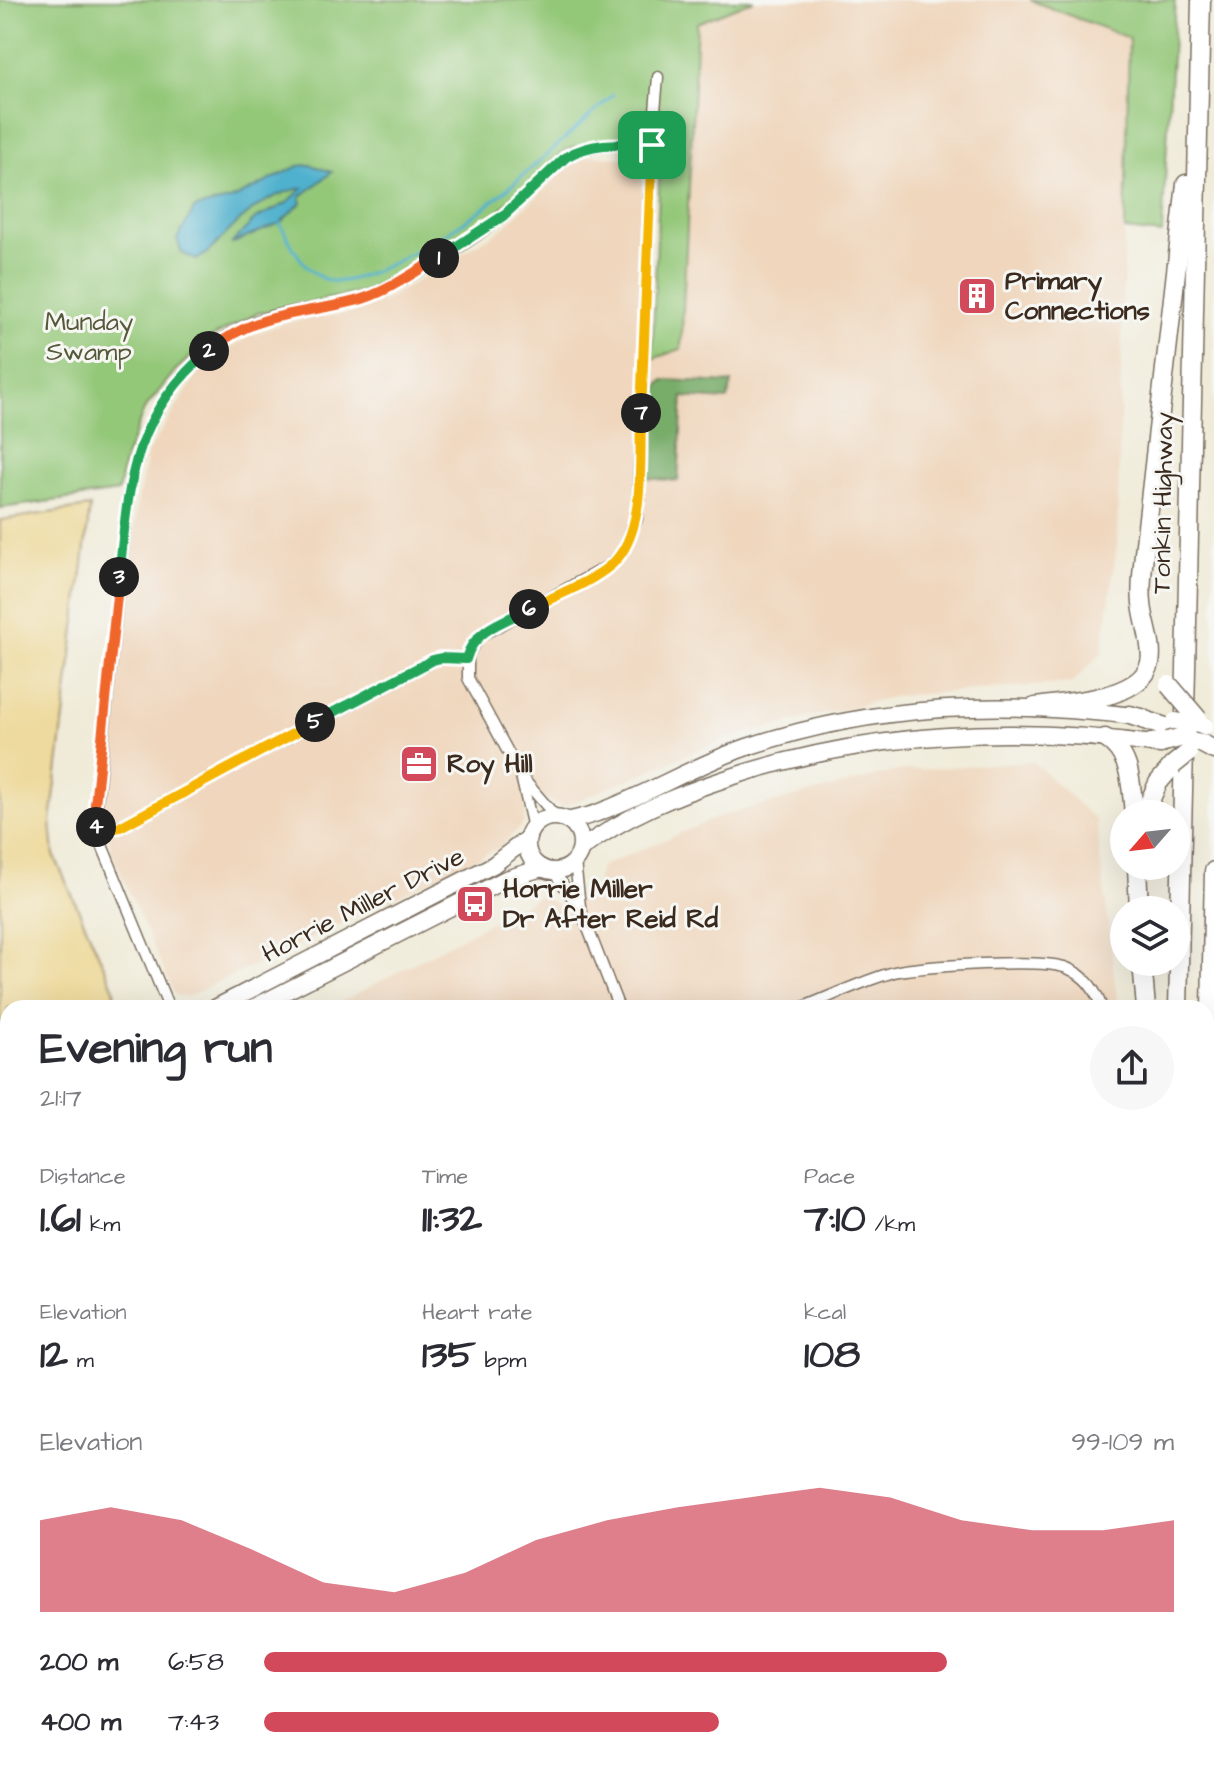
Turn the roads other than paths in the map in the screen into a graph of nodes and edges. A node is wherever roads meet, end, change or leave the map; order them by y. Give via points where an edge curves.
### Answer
1 (1201, 0) edge
2 (1198, 62) junction
3 (658, 77) dead end
4 (652, 145) junction
5 (1149, 643) junction
6 (466, 659) junction
7 (1035, 707) junction
8 (1130, 715) joint
9 (1164, 736) junction
10 (1208, 736) edge
11 (1105, 738) junction
12 (521, 776) junction
13 (1132, 800) edge
14 (1150, 800) edge
15 (562, 819) junction
16 (97, 833) junction
17 (530, 833) junction
18 (578, 856) junction
19 (547, 870) junction
20 (1214, 871) edge
21 (580, 908) junction
22 (1143, 976) edge
23 (166, 1000) edge
24 (231, 1000) edge
25 (269, 1000) edge
26 (616, 1000) edge
27 (822, 1000) edge
28 (1099, 1000) edge
29 (1145, 1000) edge
30 (1178, 1000) edge
31 (1211, 1000) edge

1 - 2 highway, Tonkin Highway
2 - 5 highway via 1144,553 1141,598
2 - 30 highway, Tonkin Highway
3 - 4 street
4 - 6 street via 637,519 610,565 480,636
4 - 16 street via 618,143 578,150 494,222 383,291 250,324 213,347 175,385 143,437 130,479 95,805
5 - 7 highway via 1149,665 1129,687
5 - 10 highway, bridge via 1169,685
6 - 12 street via 468,678
6 - 16 street via 433,660 120,827
7 - 8 main road, Horrie Miller Drive
7 - 15 main road, Horrie Miller Drive via 921,709 825,724 745,748 595,814
8 - 9 highway
9 - 10 highway, bridge
9 - 11 main road, Horrie Miller Drive
10 - 14 highway, bridge via 1167,771
11 - 13 highway via 1126,762
11 - 18 main road, Horrie Miller Drive via 978,732 831,750 682,794 613,827
12 - 15 street
12 - 17 street
15 - 17 main road, Horrie Miller Drive via 544,820
15 - 18 main road via 579,833
16 - 23 street
17 - 19 main road via 530,855
17 - 24 main road, Horrie Miller Drive via 493,865
18 - 19 main road, Horrie Miller Drive via 561,871
18 - 21 street
19 - 21 street
19 - 25 main road, Horrie Miller Drive via 506,879
20 - 31 highway
21 - 26 street
22 - 29 highway
27 - 28 street via 894,972 1037,963 1081,975

